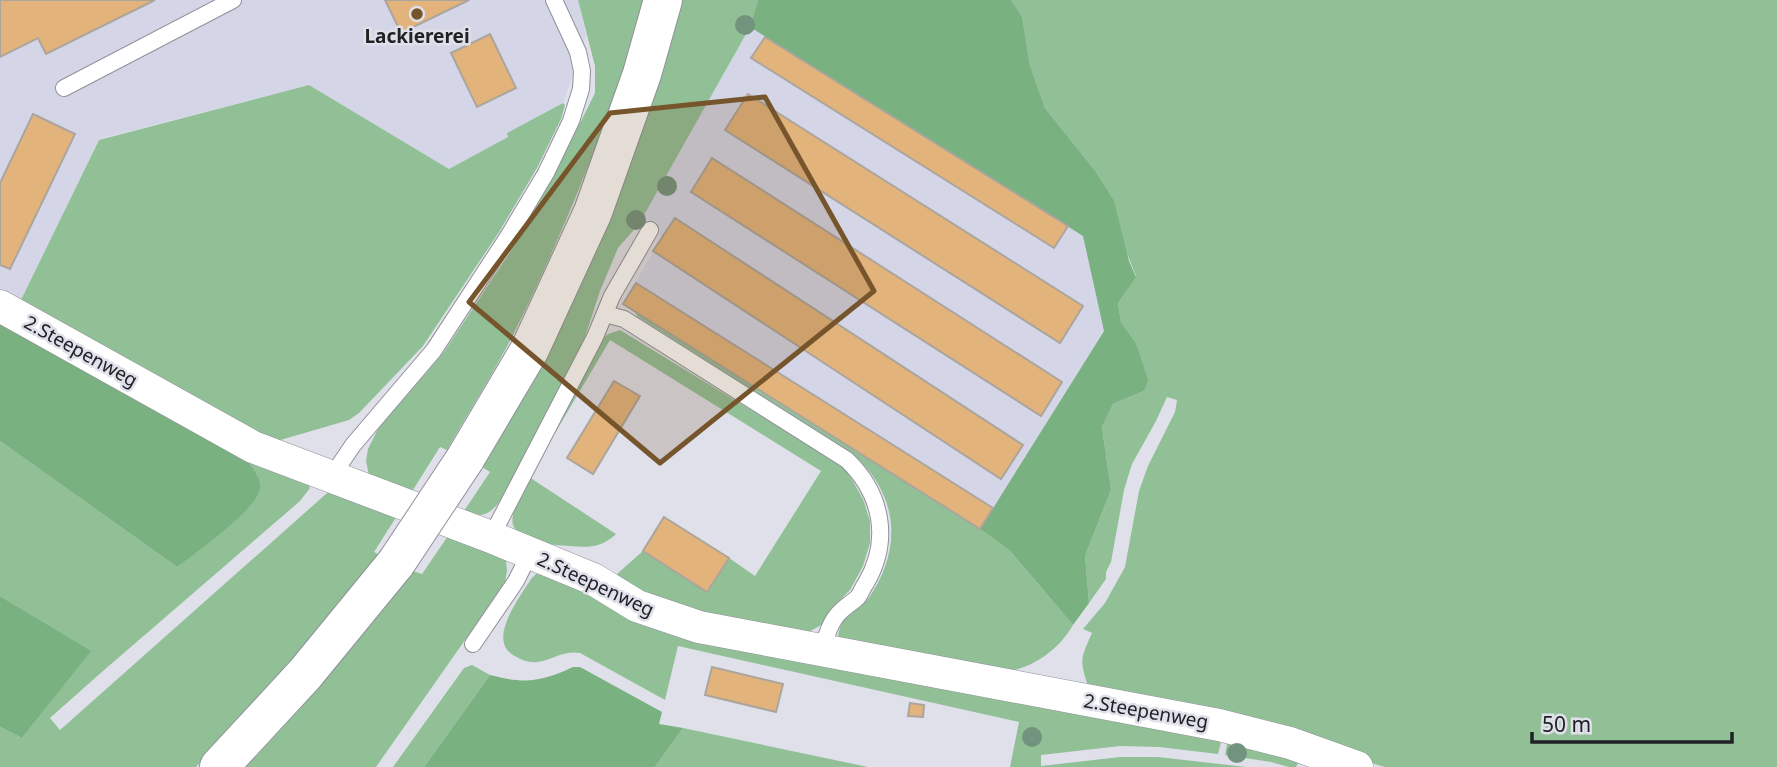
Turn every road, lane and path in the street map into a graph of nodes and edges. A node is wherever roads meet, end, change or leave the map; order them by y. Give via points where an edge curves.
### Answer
1 (233, 0) edge
2 (554, 0) edge
3 (663, 0) edge
4 (64, 88) dead end
5 (650, 230) dead end
6 (0, 306) edge
7 (605, 314) junction
8 (332, 476) junction
9 (491, 537) junction
10 (530, 553) junction
11 (473, 644) dead end
12 (823, 650) junction
13 (219, 767) edge
14 (1357, 767) edge

1 - 4 lane
2 - 8 lane via 582,71 581,89 566,131 515,225 434,350
3 - 13 main road, bridge via 593,212 530,349 396,563 305,674
5 - 7 lane
6 - 8 street, 2.Steepenweg via 253,447
7 - 9 lane
7 - 12 lane via 624,319 860,472 880,521 880,546 872,572 858,597 838,613
8 - 9 street, 2.Steepenweg
9 - 10 street, 2.Steepenweg
10 - 11 lane
10 - 12 street, 2.Steepenweg via 593,579 637,606 699,627
12 - 14 street, 2.Steepenweg via 1219,724

